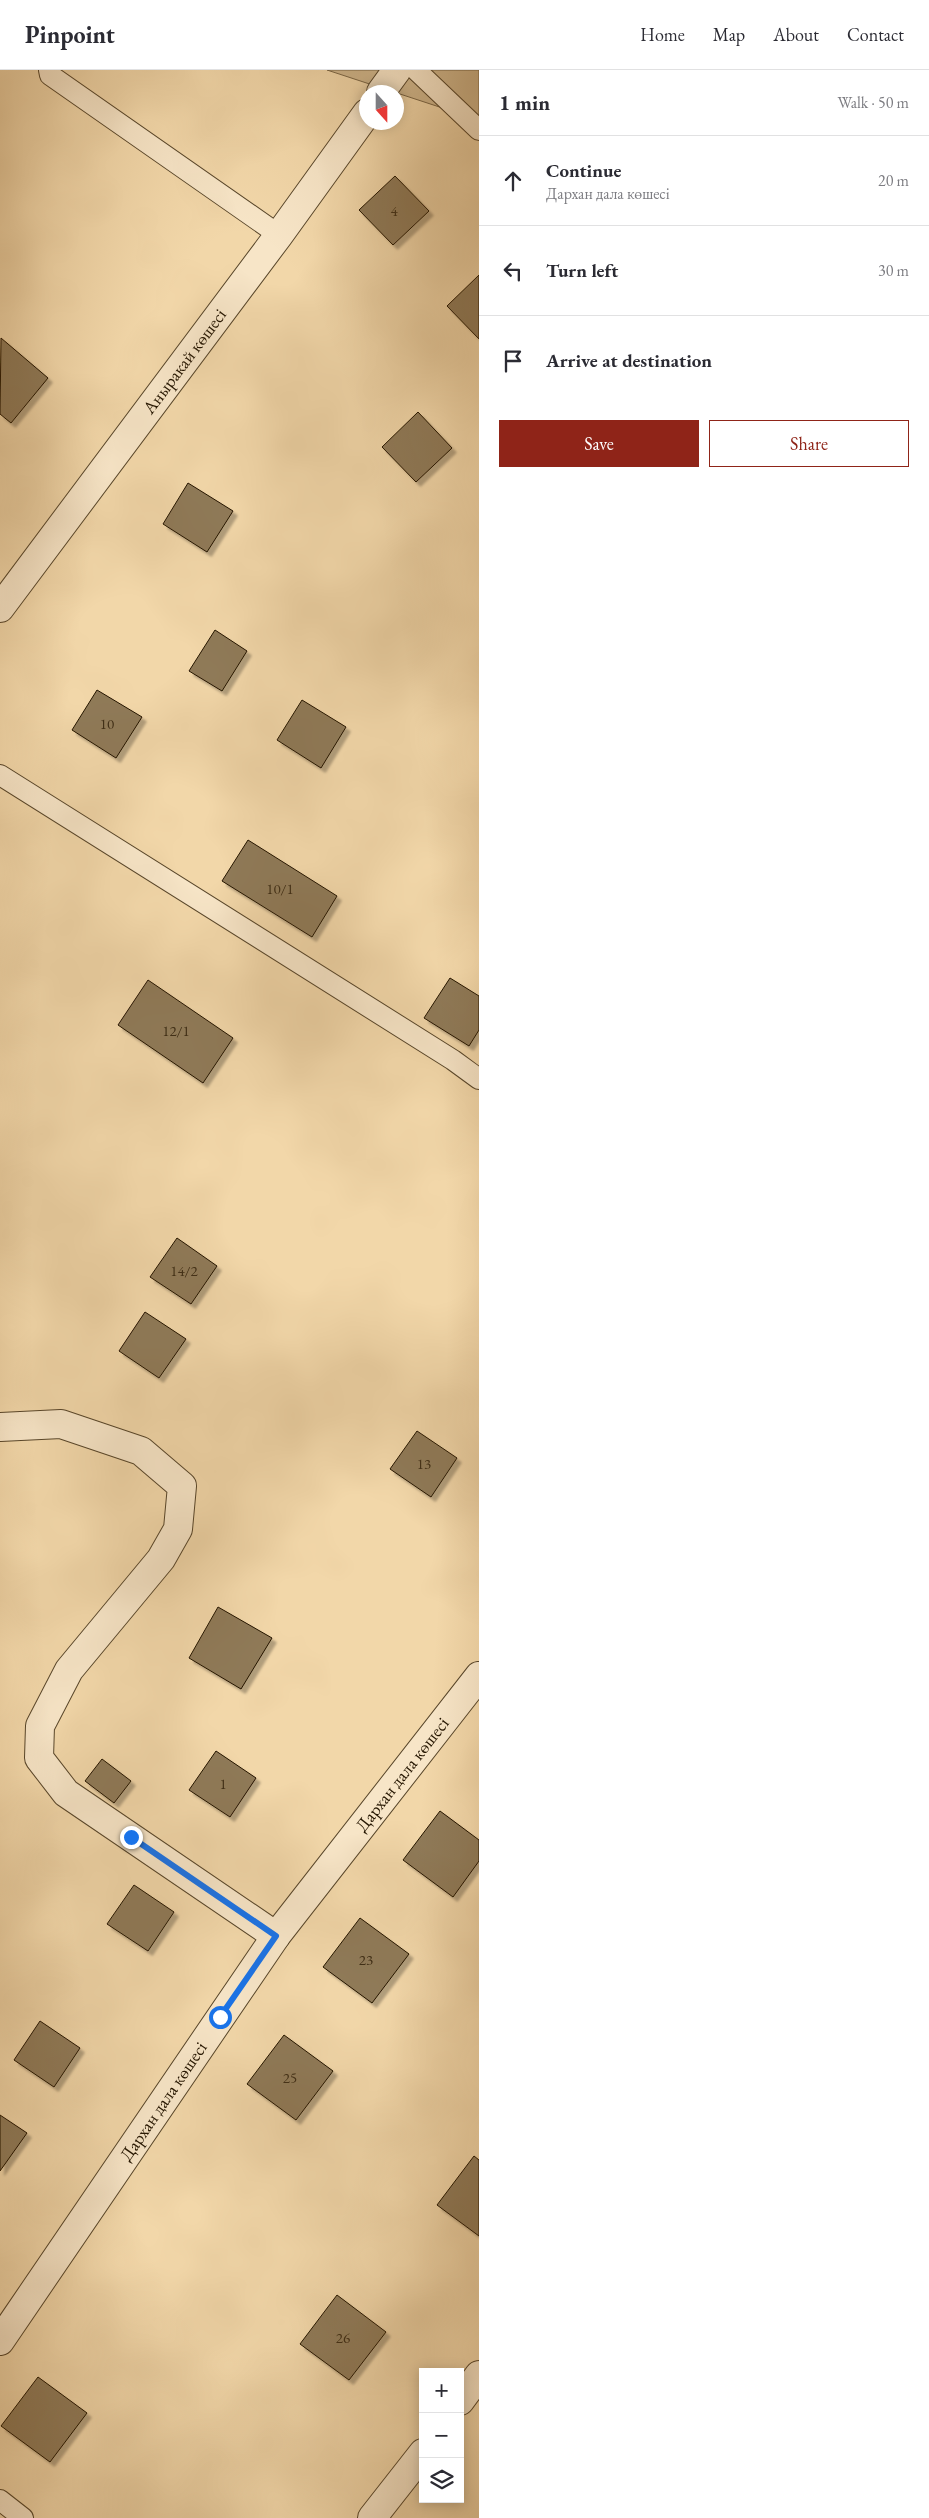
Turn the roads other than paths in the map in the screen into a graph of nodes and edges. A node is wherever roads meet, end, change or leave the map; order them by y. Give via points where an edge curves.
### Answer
1 (49, 70) edge
2 (397, 70) edge
3 (416, 70) edge
4 (386, 85) edge
5 (359, 123) edge
6 (479, 130) edge
7 (278, 235) junction
8 (0, 608) edge
9 (0, 775) edge
10 (479, 1079) edge
11 (0, 1427) edge
12 (479, 1676) edge
13 (276, 1936) junction
14 (0, 2342) edge
15 (479, 2375) edge
16 (464, 2396) edge
17 (419, 2457) edge
18 (0, 2500) edge
19 (22, 2518) edge
20 (372, 2518) edge

1 - 7 lane via 50,75
2 - 4 street
3 - 6 lane
5 - 7 street, Аныракай көшесі
7 - 8 street, Аныракай көшесі
9 - 10 lane
11 - 13 street via 61,1424 141,1451 182,1486 178,1529 161,1559 69,1670 40,1726 39,1758 66,1794
12 - 13 street, Дархан дала көшесі
13 - 14 street, Дархан дала көшесі
15 - 16 street
17 - 20 street
18 - 19 lane

